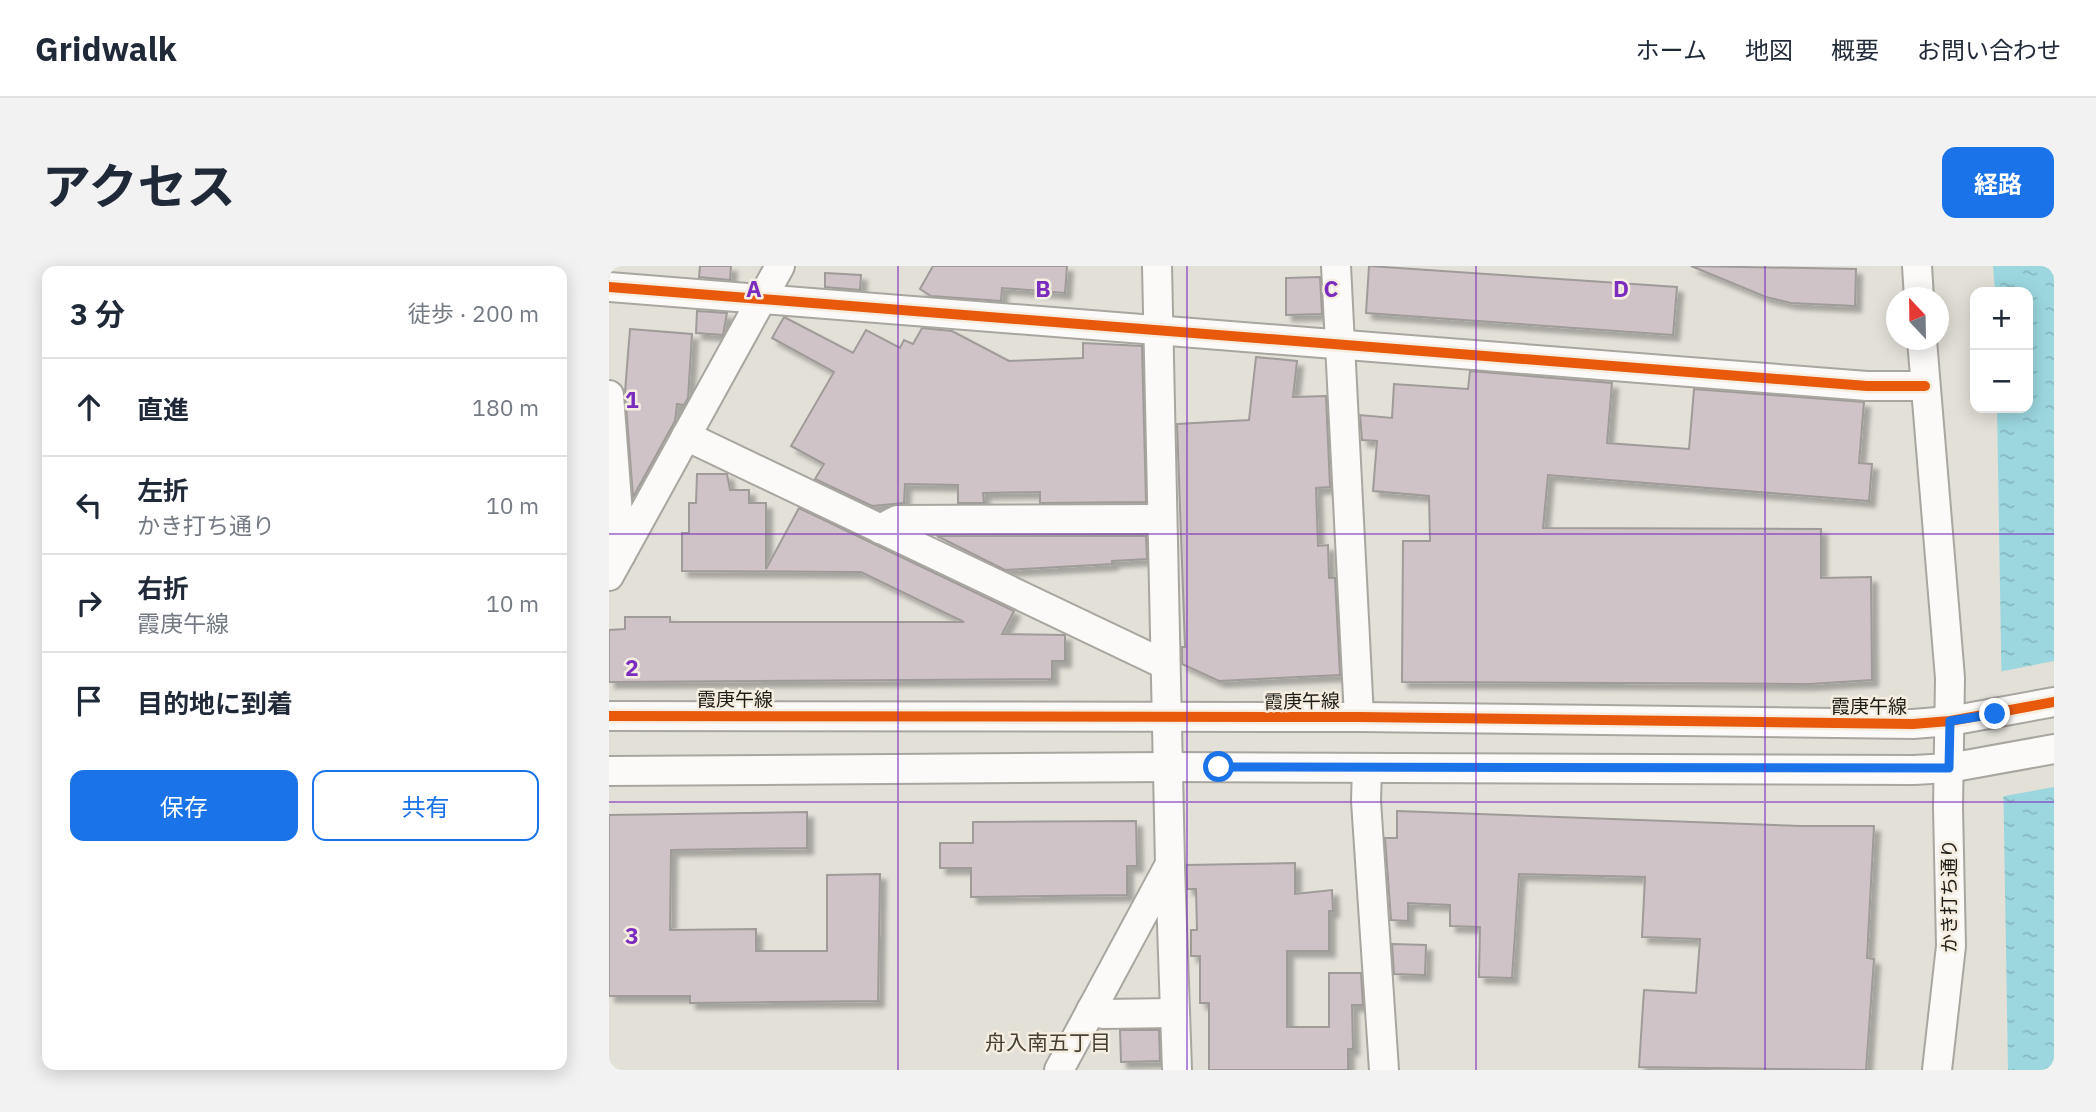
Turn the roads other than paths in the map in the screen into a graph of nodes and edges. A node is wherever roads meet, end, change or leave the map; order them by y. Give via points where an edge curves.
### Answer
1 (780, 266) edge
2 (1157, 266) edge
3 (1336, 266) edge
4 (1917, 266) edge
5 (609, 287) edge
6 (1918, 287) edge
7 (760, 300) junction
8 (1159, 332) junction
9 (1341, 346) junction
10 (1923, 350) edge
11 (1925, 386) junction
12 (609, 395) edge
13 (686, 436) junction
14 (1162, 519) junction
15 (880, 529) junction
16 (615, 565) edge
17 (1164, 664) junction
18 (2054, 702) edge
19 (609, 716) edge
20 (1359, 718) junction
21 (1166, 719) junction
22 (1950, 721) junction
23 (2054, 749) edge
24 (1169, 767) junction
25 (1367, 768) junction
26 (1949, 768) junction
27 (609, 771) edge
28 (1170, 864) junction
29 (1091, 1010) junction
30 (1175, 1013) junction
31 (1059, 1070) edge
32 (1177, 1070) edge
33 (1384, 1070) edge
34 (1937, 1070) edge

1 - 7 street
2 - 8 street
3 - 9 street
4 - 6 street
5 - 7 street
7 - 8 street
7 - 13 street
8 - 9 street
8 - 14 street
9 - 11 street via 1867,386
9 - 20 street
10 - 11 street, かき打ち通り
11 - 22 street, かき打ち通り
12 - 16 street
13 - 15 street
13 - 16 street
14 - 15 street via 897,520
14 - 17 street
15 - 17 street
17 - 21 street
18 - 22 street, 霞庚午線
19 - 21 street, 霞庚午線
20 - 21 street, 霞庚午線
20 - 22 street, 霞庚午線
21 - 24 street
22 - 26 street, かき打ち通り
23 - 26 street
24 - 25 street
24 - 27 street
24 - 28 street
25 - 26 street
25 - 33 street
26 - 34 street, かき打ち通り via 1951,946
28 - 29 street
28 - 30 street
29 - 30 street via 1103,1014
29 - 31 street
30 - 32 street

